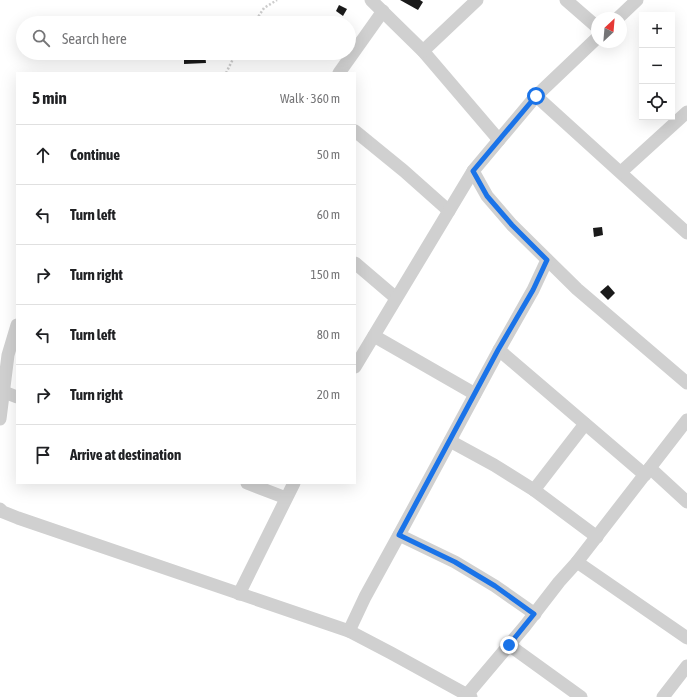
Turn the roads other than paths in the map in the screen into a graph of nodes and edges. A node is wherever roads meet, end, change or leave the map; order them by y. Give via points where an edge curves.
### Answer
1 (371, 0) edge
2 (477, 0) edge
3 (566, 0) edge
4 (637, 0) edge
5 (383, 11) junction
6 (624, 12) edge
7 (591, 22) edge
8 (591, 44) edge
9 (356, 49) edge
10 (423, 51) junction
11 (348, 60) edge
12 (340, 72) edge
13 (536, 96) junction
14 (687, 112) edge
15 (356, 132) edge
16 (499, 140) junction
17 (473, 171) junction
18 (621, 172) junction
19 (449, 211) junction
20 (687, 233) edge
21 (547, 260) junction
22 (356, 264) edge
23 (396, 298) junction
24 (16, 328) edge
25 (374, 336) junction
26 (498, 350) junction
27 (356, 365) edge
28 (687, 384) edge
29 (4, 392) junction
30 (475, 394) junction
31 (16, 397) edge
32 (0, 420) edge
33 (687, 420) edge
34 (585, 424) junction
35 (450, 442) junction
36 (647, 472) junction
37 (250, 484) edge
38 (293, 484) edge
39 (534, 490) junction
40 (286, 498) junction
41 (687, 502) edge
42 (0, 509) edge
43 (399, 535) junction
44 (597, 537) junction
45 (576, 562) junction
46 (239, 594) junction
47 (534, 614) junction
48 (349, 631) junction
49 (687, 638) edge
50 (509, 645) junction
51 (687, 666) edge
52 (468, 696) edge
53 (582, 697) edge
54 (663, 697) edge

1 - 5 street
2 - 10 street
3 - 7 street
4 - 6 street
5 - 9 street
5 - 10 street
8 - 13 street
10 - 16 street
11 - 12 street
13 - 16 street
13 - 18 street
14 - 18 street
15 - 19 street
16 - 17 street
17 - 19 street
17 - 21 street via 487,196
18 - 20 street
19 - 23 street
21 - 26 street via 533,290
21 - 28 street
22 - 23 street
23 - 25 street
24 - 29 street via 8,355
25 - 27 street
25 - 30 street
26 - 30 street
26 - 34 street
29 - 31 street
29 - 32 street
30 - 35 street
33 - 36 street
34 - 36 street
34 - 39 street
35 - 39 street
35 - 43 street
36 - 41 street
36 - 44 street
37 - 40 street
38 - 40 street
39 - 44 street
40 - 46 street
42 - 46 street via 18,518
43 - 47 street via 455,562
43 - 48 street
44 - 45 street
45 - 47 street
45 - 49 street
46 - 48 street
47 - 50 street
48 - 52 street
50 - 52 street
50 - 53 street
51 - 54 street

